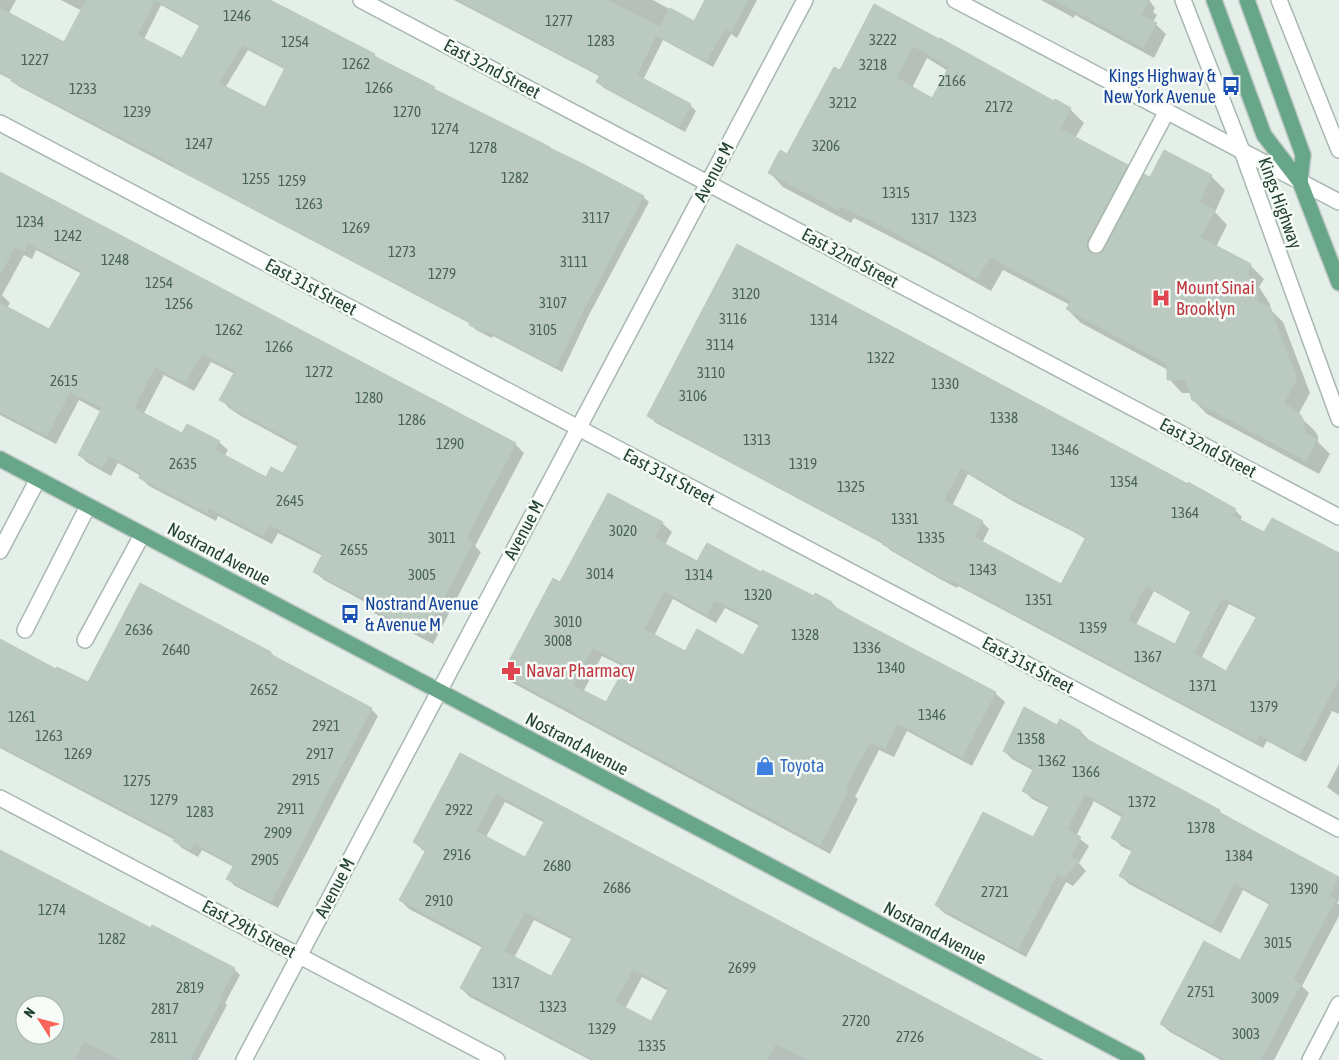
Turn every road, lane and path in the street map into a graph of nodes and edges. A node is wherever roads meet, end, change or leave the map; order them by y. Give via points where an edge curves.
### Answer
1 (361, 0) edge
2 (805, 0) edge
3 (955, 0) edge
4 (1183, 0) edge
5 (1214, 0) edge
6 (1247, 0) edge
7 (1280, 0) edge
8 (1167, 111) junction
9 (0, 122) edge
10 (1242, 150) junction
11 (1339, 150) edge
12 (1300, 182) junction
13 (708, 183) junction
14 (1339, 202) edge
15 (1096, 245) dead end
16 (1339, 283) edge
17 (1339, 419) edge
18 (578, 428) junction
19 (0, 459) edge
20 (38, 479) junction
21 (88, 506) junction
22 (1339, 517) edge
23 (142, 535) junction
24 (0, 551) edge
25 (25, 630) dead end
26 (85, 640) dead end
27 (438, 692) junction
28 (0, 798) edge
29 (1339, 829) edge
30 (299, 956) junction
31 (1339, 1004) edge
32 (244, 1060) edge
33 (497, 1060) edge
34 (1137, 1060) edge
35 (1310, 1060) edge

1 - 13 street, East 32nd Street
2 - 13 street, Avenue M
3 - 8 street
4 - 10 street, Kings Highway
5 - 12 main road, Kings Highway via 1264,134
6 - 12 main road, Kings Highway via 1303,155
7 - 11 street
8 - 10 street
8 - 15 street
9 - 18 street, East 31st Street
10 - 12 street
10 - 17 street, Kings Highway
12 - 14 street
12 - 16 main road, Kings Highway
13 - 18 street, Avenue M
13 - 22 street, East 32nd Street
18 - 27 street, Avenue M
18 - 29 street, East 31st Street
19 - 20 main road, Nostrand Avenue
20 - 21 main road, Nostrand Avenue
20 - 24 street
21 - 23 main road, Nostrand Avenue
21 - 25 street
23 - 26 street
23 - 27 main road, Nostrand Avenue
27 - 30 street, Avenue M
27 - 34 main road, Nostrand Avenue
28 - 30 street, East 29th Street
30 - 32 street, Avenue M
30 - 33 street, East 29th Street
31 - 35 street

